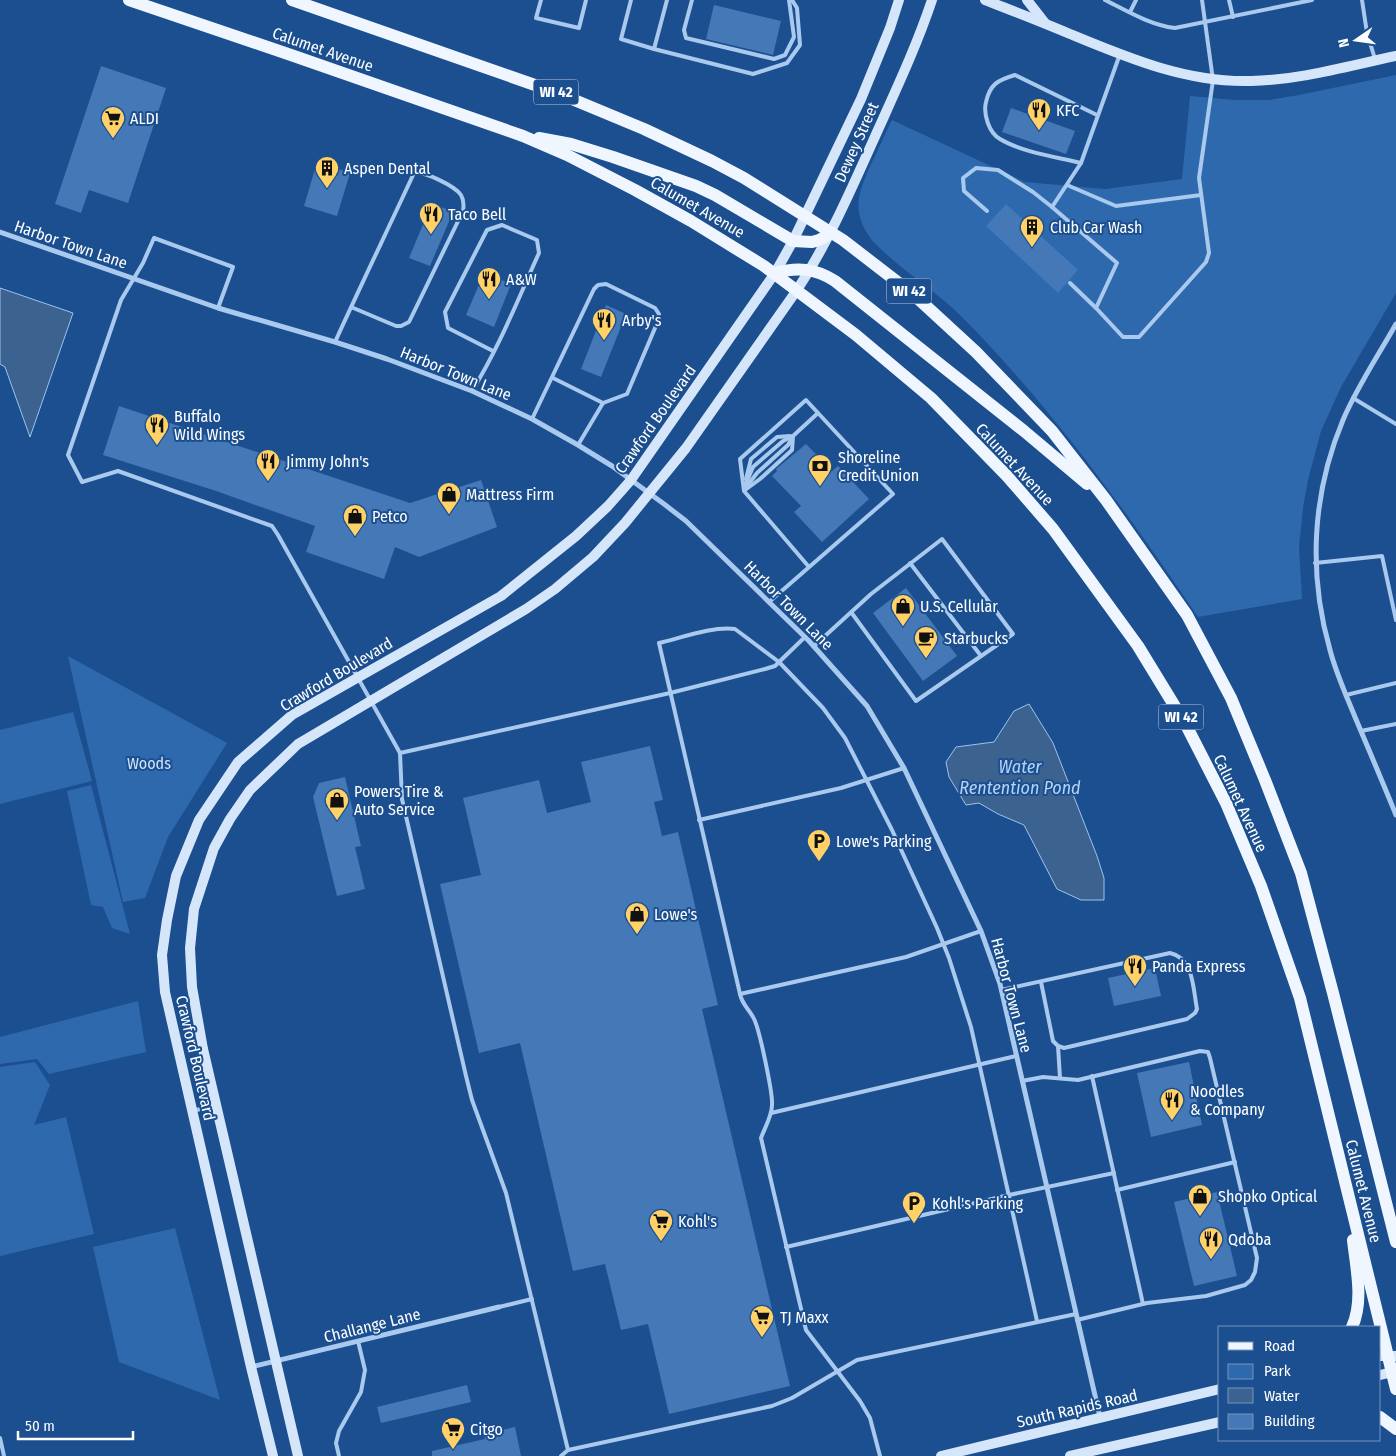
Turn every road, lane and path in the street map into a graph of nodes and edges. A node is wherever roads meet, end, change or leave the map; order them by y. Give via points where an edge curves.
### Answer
1 (129, 0) edge
2 (292, 0) edge
3 (541, 0) edge
4 (586, 0) edge
5 (631, 0) edge
6 (667, 0) edge
7 (692, 0) edge
8 (791, 0) edge
9 (899, 0) edge
10 (932, 0) edge
11 (985, 0) edge
12 (1027, 0) edge
13 (1105, 0) edge
14 (1136, 0) edge
15 (1202, 0) edge
16 (1229, 0) edge
17 (1312, 0) edge
18 (1362, 0) edge
19 (1130, 12) junction
20 (1233, 17) junction
21 (1206, 22) junction
22 (1046, 24) junction
23 (654, 49) junction
24 (1120, 54) junction
25 (1396, 56) edge
26 (1375, 60) junction
27 (1212, 80) junction
28 (1097, 115) junction
29 (523, 136) junction
30 (1081, 163) junction
31 (1067, 185) junction
32 (1200, 195) junction
33 (1052, 207) junction
34 (987, 212) dead end
35 (805, 216) junction
36 (0, 232) edge
37 (832, 232) junction
38 (793, 241) junction
39 (810, 270) junction
40 (775, 273) junction
41 (133, 278) junction
42 (1070, 283) dead end
43 (797, 290) junction
44 (351, 307) junction
45 (218, 308) junction
46 (1096, 308) junction
47 (1396, 324) edge
48 (335, 342) junction
49 (493, 352) junction
50 (552, 378) junction
51 (472, 391) junction
52 (1353, 398) junction
53 (604, 403) junction
54 (818, 413) junction
55 (532, 419) junction
56 (1396, 424) edge
57 (792, 436) junction
58 (578, 445) junction
59 (631, 480) junction
60 (744, 491) junction
61 (649, 494) junction
62 (1106, 500) junction
63 (910, 563) junction
64 (1315, 563) junction
65 (809, 567) junction
66 (769, 602) junction
67 (851, 612) junction
68 (1396, 620) edge
69 (805, 637) junction
70 (814, 646) junction
71 (981, 656) junction
72 (779, 662) junction
73 (358, 677) junction
74 (1396, 683) edge
75 (670, 693) junction
76 (1346, 695) junction
77 (371, 700) junction
78 (1396, 724) edge
79 (1361, 731) junction
80 (400, 753) junction
81 (904, 768) junction
82 (868, 780) junction
83 (1396, 815) edge
84 (699, 820) junction
85 (981, 931) junction
86 (944, 945) junction
87 (1041, 982) junction
88 (1001, 990) junction
89 (740, 994) junction
90 (1058, 1046) junction
91 (1016, 1056) junction
92 (980, 1064) junction
93 (1092, 1076) junction
94 (1060, 1078) junction
95 (1022, 1081) junction
96 (217, 1105) junction
97 (192, 1111) junction
98 (771, 1113) junction
99 (1235, 1162) junction
100 (1114, 1173) junction
101 (1047, 1187) junction
102 (1117, 1190) junction
103 (1009, 1195) junction
104 (1350, 1200) junction
105 (1396, 1242) edge
106 (786, 1247) junction
107 (532, 1299) junction
108 (1142, 1304) junction
109 (499, 1307) joint
110 (1076, 1314) junction
111 (1078, 1320) junction
112 (1038, 1321) junction
113 (1353, 1326) edge
114 (1381, 1326) edge
115 (1381, 1327) edge
116 (358, 1341) junction
117 (1388, 1356) edge
118 (276, 1361) junction
119 (251, 1367) junction
120 (836, 1372) junction
121 (1389, 1373) edge
122 (1218, 1389) edge
123 (1396, 1389) edge
124 (1100, 1418) junction
125 (1381, 1418) edge
126 (1218, 1422) edge
127 (1396, 1429) edge
128 (0, 1438) edge
129 (568, 1450) junction
130 (4, 1456) edge
131 (273, 1456) edge
132 (298, 1456) edge
133 (338, 1456) edge
134 (561, 1456) edge
135 (880, 1456) edge
136 (940, 1456) edge
137 (1070, 1456) edge

1 - 29 main road, Calumet Avenue / WI 42
2 - 35 main road, Calumet Avenue / WI 42 via 511,76 620,118 712,161
3 - 4 lane via 536,18 579,28
5 - 23 lane via 621,40
6 - 23 lane
7 - 8 lane via 684,30 686,38 774,60 785,55 794,37
8 - 23 lane via 797,8 800,45 787,63 753,74
9 - 35 street, Dewey Street via 861,99
10 - 37 street, Dewey Street
11 - 22 street
12 - 22 street
13 - 19 lane
14 - 19 lane
15 - 21 lane
16 - 20 lane
17 - 20 lane
18 - 26 lane
19 - 21 lane via 1166,27
20 - 21 lane
21 - 27 lane
22 - 24 street
24 - 27 street via 1168,71
24 - 28 lane
25 - 26 street
26 - 27 street via 1283,79
27 - 32 lane via 1199,178
28 - 30 lane
28 - 30 lane via 1015,75 1000,79 989,91 984,108 988,124 998,138 1016,147
29 - 38 main road via 587,149 685,182 715,195
29 - 40 main road, Calumet Avenue / WI 42 via 648,196
30 - 31 lane
31 - 32 lane via 1116,206
31 - 33 lane
32 - 46 lane via 1209,253 1206,262 1138,337 1123,337
33 - 34 lane via 998,170 976,168 963,178 964,191
33 - 46 lane via 1117,263
35 - 37 main road, Calumet Avenue / WI 42
35 - 38 street, Dewey Street
36 - 41 street, Harbor Town Lane
37 - 38 main road via 812,242
37 - 39 street, Dewey Street
37 - 62 main road, Calumet Avenue / WI 42 via 906,289 976,352 1052,432
38 - 40 street, Crawford Boulevard
39 - 40 main road
39 - 43 street, Dewey Street
39 - 62 main road via 824,274 843,286
40 - 43 main road, Calumet Avenue / WI 42
40 - 59 street, Crawford Boulevard
41 - 45 street, Harbor Town Lane
41 - 45 lane via 154,238 233,267
41 - 73 lane via 121,300 68,455 82,482 118,471 272,526
42 - 46 lane
43 - 61 street, Crawford Boulevard via 695,435
43 - 104 main road, Calumet Avenue / WI 42 via 931,398 1007,476 1053,529 1138,646 1185,723 1226,803 1261,886 1300,998
44 - 44 lane via 414,173 420,172 461,193 463,210 409,322 396,326
44 - 48 lane
45 - 48 street, Harbor Town Lane
47 - 52 street
48 - 51 street, Harbor Town Lane
49 - 49 lane via 539,253 538,240 502,224 487,230 445,312 448,328
49 - 51 lane
50 - 53 lane
50 - 53 lane via 594,289 606,284 655,308 659,314 627,394
50 - 55 lane
51 - 55 street, Harbor Town Lane
52 - 56 lane
52 - 64 street via 1324,478
53 - 58 lane
54 - 57 lane
54 - 60 lane via 806,400 740,460
54 - 65 lane via 893,494
55 - 58 street, Harbor Town Lane
57 - 60 lane via 753,467
57 - 60 lane via 792,450
57 - 60 lane via 777,437 751,459
58 - 59 street, Harbor Town Lane
59 - 61 street, Harbor Town Lane
59 - 73 street, Crawford Boulevard via 569,543 502,596
60 - 65 lane
61 - 66 street, Harbor Town Lane via 686,521
61 - 77 street, Crawford Boulevard via 603,548 547,595
62 - 105 main road, Calumet Avenue / WI 42 via 1188,617 1230,698 1265,780 1303,883
63 - 67 lane
63 - 71 lane
63 - 71 lane via 942,539 1013,634
64 - 68 lane via 1382,556
64 - 76 street via 1323,625
65 - 66 lane
66 - 69 street, Harbor Town Lane
67 - 70 lane
67 - 71 lane via 916,701
69 - 70 street, Harbor Town Lane
69 - 72 lane
70 - 81 street, Harbor Town Lane via 867,706
72 - 75 lane via 765,669
72 - 75 lane via 735,629 726,628 659,644
72 - 82 lane via 836,724
73 - 77 lane
73 - 97 street, Crawford Boulevard via 292,715 238,762 199,820 176,876 162,954 165,992
74 - 76 lane
75 - 80 lane
75 - 84 lane
76 - 79 street
77 - 80 lane
77 - 96 street, Crawford Boulevard via 298,744 275,764 250,790 214,848 194,909 190,948 192,987
78 - 79 lane
79 - 83 street
80 - 107 lane via 402,799 466,1076 506,1193
81 - 82 lane
81 - 85 street, Harbor Town Lane
82 - 84 lane
82 - 86 lane
84 - 89 lane
85 - 86 lane
85 - 88 street, Harbor Town Lane
86 - 89 lane via 906,957
86 - 92 lane via 960,988
87 - 88 lane
87 - 90 lane via 1053,1041
87 - 90 lane via 1170,953 1184,959 1189,969 1196,1009 1187,1019 1064,1048
88 - 91 street, Harbor Town Lane
89 - 98 lane via 760,1034 773,1104
90 - 94 lane
91 - 92 lane
91 - 95 street, Harbor Town Lane
92 - 98 lane
92 - 103 lane
93 - 94 lane via 1078,1080
93 - 99 lane via 1200,1051 1208,1052
93 - 100 lane
94 - 95 lane
95 - 101 street, Harbor Town Lane
96 - 97 lane
96 - 118 street, Crawford Boulevard
97 - 119 street, Crawford Boulevard
98 - 106 lane via 761,1138
99 - 102 lane
99 - 108 lane via 1257,1258 1251,1280 1245,1285 1206,1296
100 - 101 lane
100 - 102 lane
101 - 103 lane
101 - 110 street, Harbor Town Lane
102 - 108 lane
103 - 106 lane
103 - 112 lane
104 - 113 main road via 1358,1302 1357,1318
104 - 114 main road, Calumet Avenue / WI 42
106 - 120 lane via 806,1330
107 - 109 lane
107 - 129 lane
108 - 111 lane
109 - 116 street, Challange Lane
110 - 111 street, Harbor Town Lane
110 - 112 lane
111 - 124 street, Harbor Town Lane
112 - 120 lane via 857,1360
115 - 117 main road, Calumet Avenue / WI 42
116 - 118 street, Challange Lane
116 - 133 lane via 365,1370 361,1392 339,1431 336,1443
117 - 121 main road, Calumet Avenue / WI 42
118 - 119 street, Challange Lane
118 - 132 street, Crawford Boulevard
119 - 131 street, Crawford Boulevard
120 - 129 lane via 772,1406
120 - 135 lane via 870,1418
121 - 123 main road, Calumet Avenue / WI 42
122 - 124 street, South Rapids Road
124 - 136 street, South Rapids Road
125 - 127 main road
126 - 137 street
128 - 130 lane
129 - 134 lane

